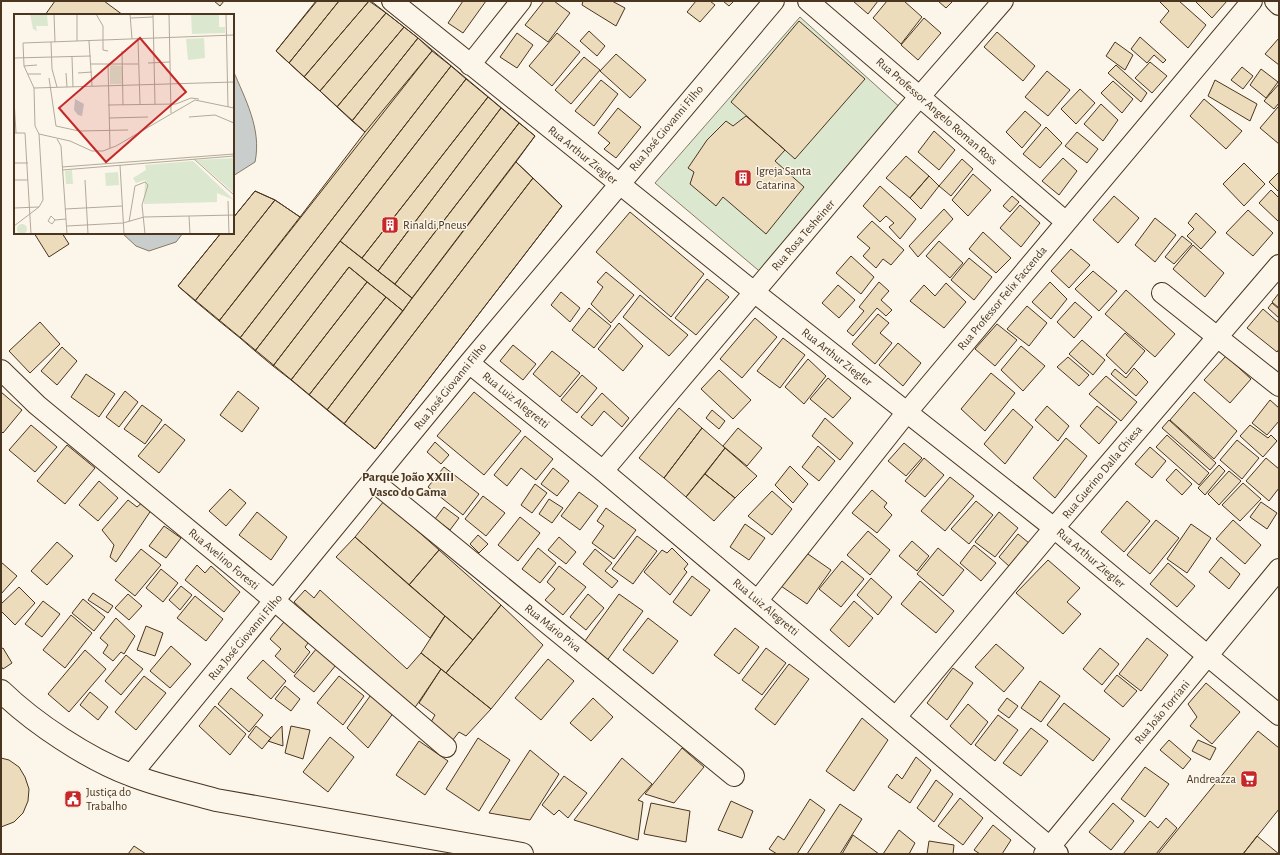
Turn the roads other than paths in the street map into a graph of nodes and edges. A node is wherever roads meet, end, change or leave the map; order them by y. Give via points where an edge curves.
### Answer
1 (392, 1) edge
2 (521, 1) edge
3 (774, 1) edge
4 (808, 1) edge
5 (1003, 1) edge
6 (1252, 1) edge
7 (1274, 1) edge
8 (1279, 5) edge
9 (470, 65) junction
10 (920, 97) junction
11 (618, 184) junction
12 (1066, 222) junction
13 (1279, 265) edge
14 (754, 292) junction
15 (1162, 293) dead end
16 (1217, 336) junction
17 (469, 363) junction
18 (1, 370) edge
19 (1279, 386) edge
20 (907, 412) junction
21 (603, 470) junction
22 (373, 481) junction
23 (1054, 528) junction
24 (1279, 569) edge
25 (758, 600) junction
26 (275, 601) junction
27 (1209, 656) junction
28 (1, 691) edge
29 (1279, 715) edge
30 (896, 717) junction
31 (446, 747) dead end
32 (131, 775) junction
33 (734, 776) dead end
34 (1051, 852) edge
35 (522, 854) edge

1 - 9 street, Rua Arthur Ziegler
2 - 9 street
3 - 11 street, Rua José Giovanni Filho
4 - 10 street, Rua Professor Angelo Roman Ross
5 - 10 street, Rua Rosa Tesheiner
6 - 12 street, Rua Professor Felix Faccenda
7 - 8 street
9 - 11 street, Rua Arthur Ziegler
10 - 12 street, Rua Professor Angelo Roman Ross
10 - 14 street, Rua Rosa Tesheiner
11 - 14 street, Rua Arthur Ziegler
11 - 17 street, Rua José Giovanni Filho
12 - 20 street, Rua Professor Felix Faccenda
13 - 16 street, Rua Guerino Dalla Chiesa
14 - 20 street, Rua Arthur Ziegler
14 - 21 street, Rua Rosa Tesheiner
15 - 16 street
16 - 19 street
16 - 23 street, Rua Guerino Dalla Chiesa
17 - 21 street, Rua Luiz Alegretti
17 - 22 street, Rua José Giovanni Filho
18 - 26 street, Rua Avelino Foresti via 37,405
20 - 23 street, Rua Arthur Ziegler
20 - 25 street, Rua Professor Felix Faccenda
21 - 25 street, Rua Luiz Alegretti
22 - 26 street, Rua José Giovanni Filho
22 - 33 street, Rua Mário Piva
23 - 27 street, Rua Arthur Ziegler
23 - 30 street, Rua Guerino Dalla Chiesa
24 - 27 street, Rua João Torriani
25 - 30 street, Rua Luiz Alegretti
26 - 31 street, Rua Avelino Foresti
26 - 32 street, Rua José Giovanni Filho
27 - 29 street, Rua Arthur Ziegler
27 - 34 street, Rua João Torriani
28 - 32 main road via 60,736 88,754
30 - 34 street, Rua Luiz Alegretti
32 - 35 main road via 216,800

